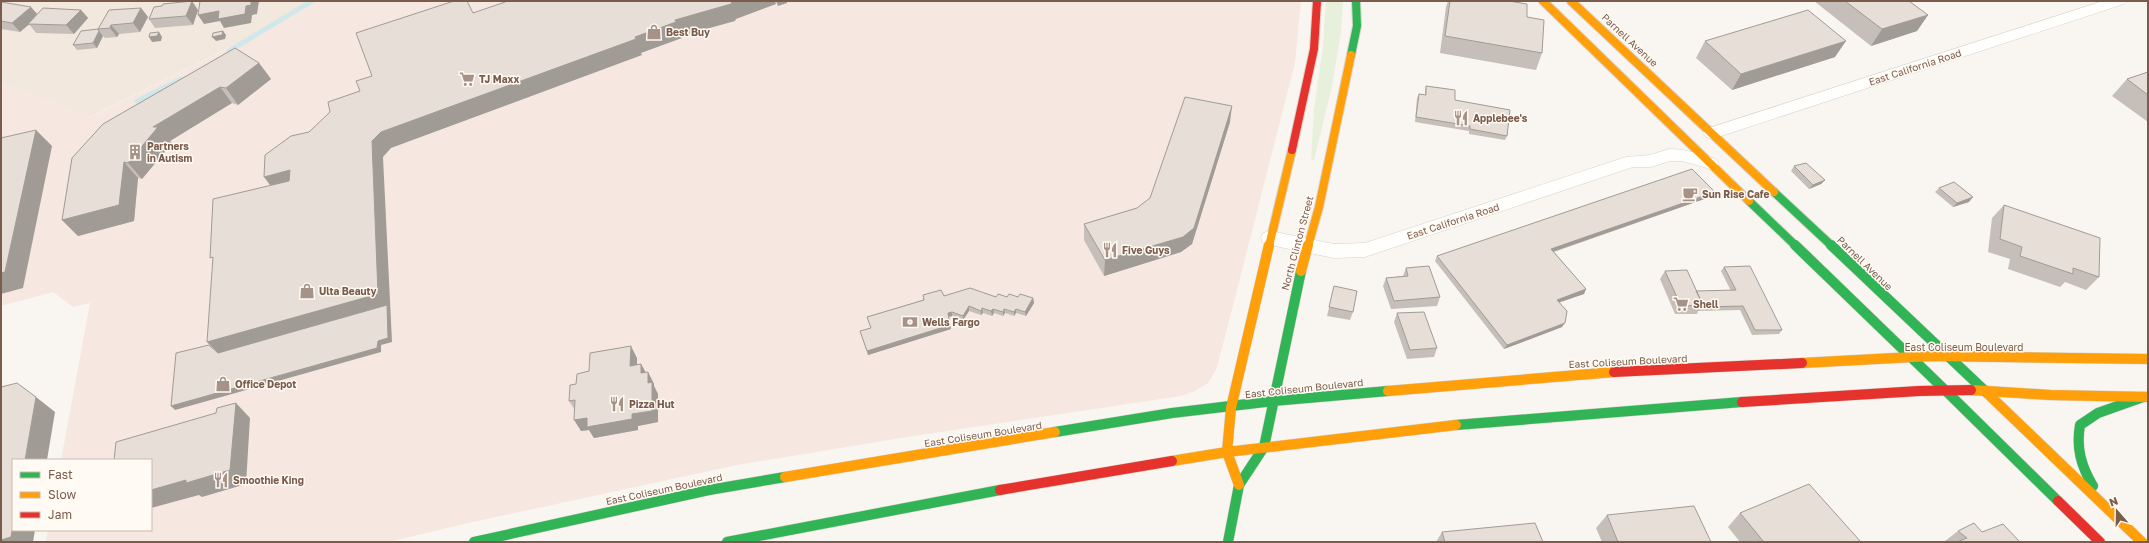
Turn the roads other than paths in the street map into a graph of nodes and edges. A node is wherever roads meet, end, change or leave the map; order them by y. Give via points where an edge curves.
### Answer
1 (1317, 1) edge
2 (1356, 1) edge
3 (1543, 1) edge
4 (1571, 1) edge
5 (2119, 1) edge
6 (1712, 133) junction
7 (1684, 138) junction
8 (1632, 161) junction
9 (1710, 163) junction
10 (1270, 238) junction
11 (1306, 246) junction
12 (1948, 356) junction
13 (1911, 357) junction
14 (2148, 359) edge
15 (1946, 391) junction
16 (1986, 392) junction
17 (2146, 397) edge
18 (1273, 401) junction
19 (1231, 408) junction
20 (1264, 447) junction
21 (1227, 452) junction
22 (1239, 485) junction
23 (2110, 512) junction
24 (474, 542) edge
25 (728, 542) edge
26 (1228, 542) edge
27 (2100, 542) edge
28 (2142, 542) edge

1 - 10 main road via 1314,49 1308,81 1284,191
2 - 11 main road, North Clinton Street via 1357,26 1347,77 1319,207
3 - 7 main road
4 - 6 main road, Parnell Avenue
5 - 6 street, East California Road
6 - 12 main road, Parnell Avenue
7 - 8 street, East California Road via 1641,152
7 - 9 main road
8 - 9 street, East California Road via 1651,161 1669,155 1682,155
8 - 11 street, East California Road via 1365,250 1334,251
9 - 13 main road
10 - 11 street, East California Road
10 - 19 main road
11 - 18 main road, North Clinton Street
12 - 13 main road, East Coliseum Boulevard
12 - 14 main road, East Coliseum Boulevard
12 - 16 main road, Parnell Avenue
13 - 15 main road
13 - 18 main road, East Coliseum Boulevard via 1592,373
15 - 16 main road
15 - 20 main road via 1553,416
15 - 27 main road
16 - 17 main road
16 - 23 main road, Parnell Avenue
17 - 23 main road via 2098,413 2080,425 2076,446 2081,468
18 - 19 main road, East Coliseum Boulevard
18 - 20 main road, North Clinton Street
19 - 21 main road
19 - 24 main road, East Coliseum Boulevard via 1172,413 709,490
20 - 21 main road
20 - 22 main road, North Clinton Street
21 - 22 main road
21 - 25 main road via 1069,478
22 - 26 main road, North Clinton Street
23 - 28 main road, Parnell Avenue

